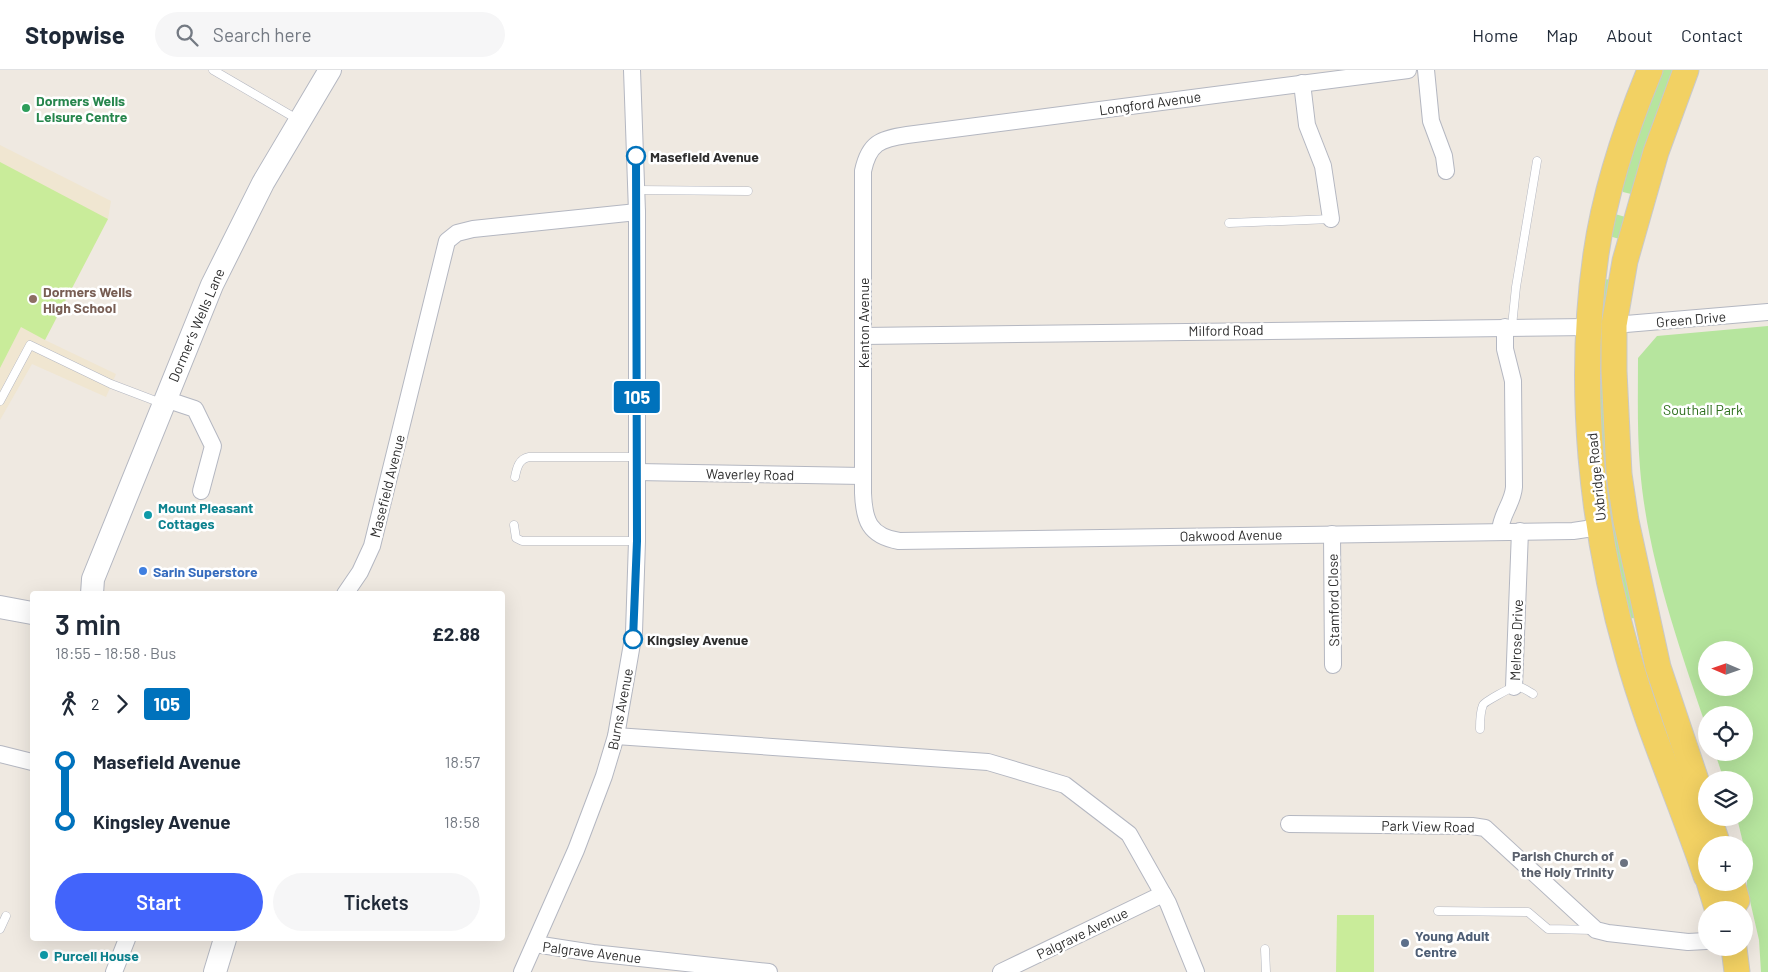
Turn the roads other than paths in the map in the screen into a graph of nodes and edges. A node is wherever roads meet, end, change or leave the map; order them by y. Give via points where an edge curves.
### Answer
1 (213, 70) edge
2 (330, 70) edge
3 (632, 70) edge
4 (1408, 70) edge
5 (1426, 70) edge
6 (1650, 70) edge
7 (1686, 70) edge
8 (1302, 83) junction
9 (300, 121) junction
10 (892, 137) joint
11 (1536, 161) dead end
12 (1446, 171) dead end
13 (636, 190) junction
14 (748, 191) dead end
15 (1608, 200) junction
16 (1640, 207) junction
17 (637, 212) junction
18 (1331, 219) joint
19 (1230, 223) dead end
20 (1768, 312) edge
21 (1614, 325) junction
22 (1509, 326) junction
23 (1590, 327) junction
24 (863, 336) junction
25 (0, 401) edge
26 (164, 401) junction
27 (636, 465) junction
28 (863, 476) junction
29 (515, 477) dead end
30 (201, 491) dead end
31 (868, 523) joint
32 (514, 525) dead end
33 (1600, 527) junction
34 (1500, 531) junction
35 (1520, 531) junction
36 (1332, 534) junction
37 (637, 541) junction
38 (92, 591) edge
39 (347, 591) edge
40 (0, 607) edge
41 (30, 613) edge
42 (1649, 626) junction
43 (1621, 632) junction
44 (1333, 665) dead end
45 (1514, 687) junction
46 (1533, 694) dead end
47 (1480, 729) dead end
48 (616, 736) junction
49 (0, 754) edge
50 (30, 762) edge
51 (1698, 786) edge
52 (1289, 824) dead end
53 (1698, 854) edge
54 (1163, 894) junction
55 (1438, 912) dead end
56 (6, 916) dead end
57 (0, 929) edge
58 (1596, 930) junction
59 (126, 941) edge
60 (224, 941) edge
61 (1698, 942) edge
62 (535, 944) junction
63 (1265, 948) dead end
64 (1735, 956) edge
65 (114, 972) edge
66 (215, 972) edge
67 (522, 972) edge
68 (769, 972) edge
69 (1001, 972) edge
70 (1196, 972) edge
71 (1266, 972) edge
72 (1737, 972) edge

1 - 9 lane
2 - 9 street, Dormer’s Wells Lane
3 - 13 street, Burns Avenue
4 - 8 street, Longford Avenue
5 - 12 street via 1432,122
6 - 15 main road, Uxbridge Road via 1626,133
7 - 16 main road, Uxbridge Road
8 - 10 street, Longford Avenue
8 - 18 street via 1307,125 1323,166
9 - 26 street, Dormer’s Wells Lane via 231,245 199,312
10 - 24 street, Kenton Avenue via 870,149 863,171
11 - 22 lane
13 - 14 lane
13 - 17 street, Burns Avenue
15 - 16 main road
15 - 23 main road, Uxbridge Road via 1596,254
16 - 21 main road, Uxbridge Road via 1619,289
17 - 27 street, Burns Avenue
17 - 39 street, Masefield Avenue via 473,229 457,233 447,241 372,546
18 - 19 lane
20 - 21 street, Green Drive
21 - 42 main road, Uxbridge Road via 1619,474
22 - 23 street, Milford Road
22 - 24 street, Milford Road
22 - 34 street via 1505,349 1513,381 1514,486 1501,519
23 - 33 main road, Uxbridge Road via 1591,445
24 - 28 street, Kenton Avenue
25 - 26 lane via 30,345 111,384
26 - 30 street via 195,409 213,446
26 - 38 street, Dormer’s Wells Lane via 94,579
27 - 28 street, Waverley Road
27 - 29 lane via 529,457 518,465
27 - 37 street, Burns Avenue
28 - 31 street, Kenton Avenue via 863,506
31 - 36 street, Oakwood Avenue via 883,537 899,541
32 - 37 lane via 516,538 522,541
33 - 35 street, Oakwood Avenue via 1573,531
33 - 43 main road, Uxbridge Road
34 - 35 street, Oakwood Avenue
34 - 36 street, Oakwood Avenue
35 - 45 street, Melrose Drive
36 - 44 street, Stamford Close
37 - 48 street, Burns Avenue via 634,632
40 - 41 street
42 - 43 main road
42 - 51 main road, Uxbridge Road via 1658,666
43 - 53 main road, Uxbridge Road via 1636,684
45 - 46 lane via 1524,688
45 - 47 lane, Melrose Drive via 1484,702
48 - 54 street via 988,762 1065,785 1129,834
48 - 62 street, Burns Avenue via 594,803
49 - 50 street
52 - 58 street, Park View Road via 1485,828
54 - 69 street, Palgrave Avenue
54 - 70 street
55 - 58 lane via 1528,912 1548,929
56 - 57 lane
58 - 61 street
59 - 65 street
60 - 66 street
62 - 67 street, Burns Avenue
62 - 68 street, Palgrave Avenue
63 - 71 lane
64 - 72 main road

